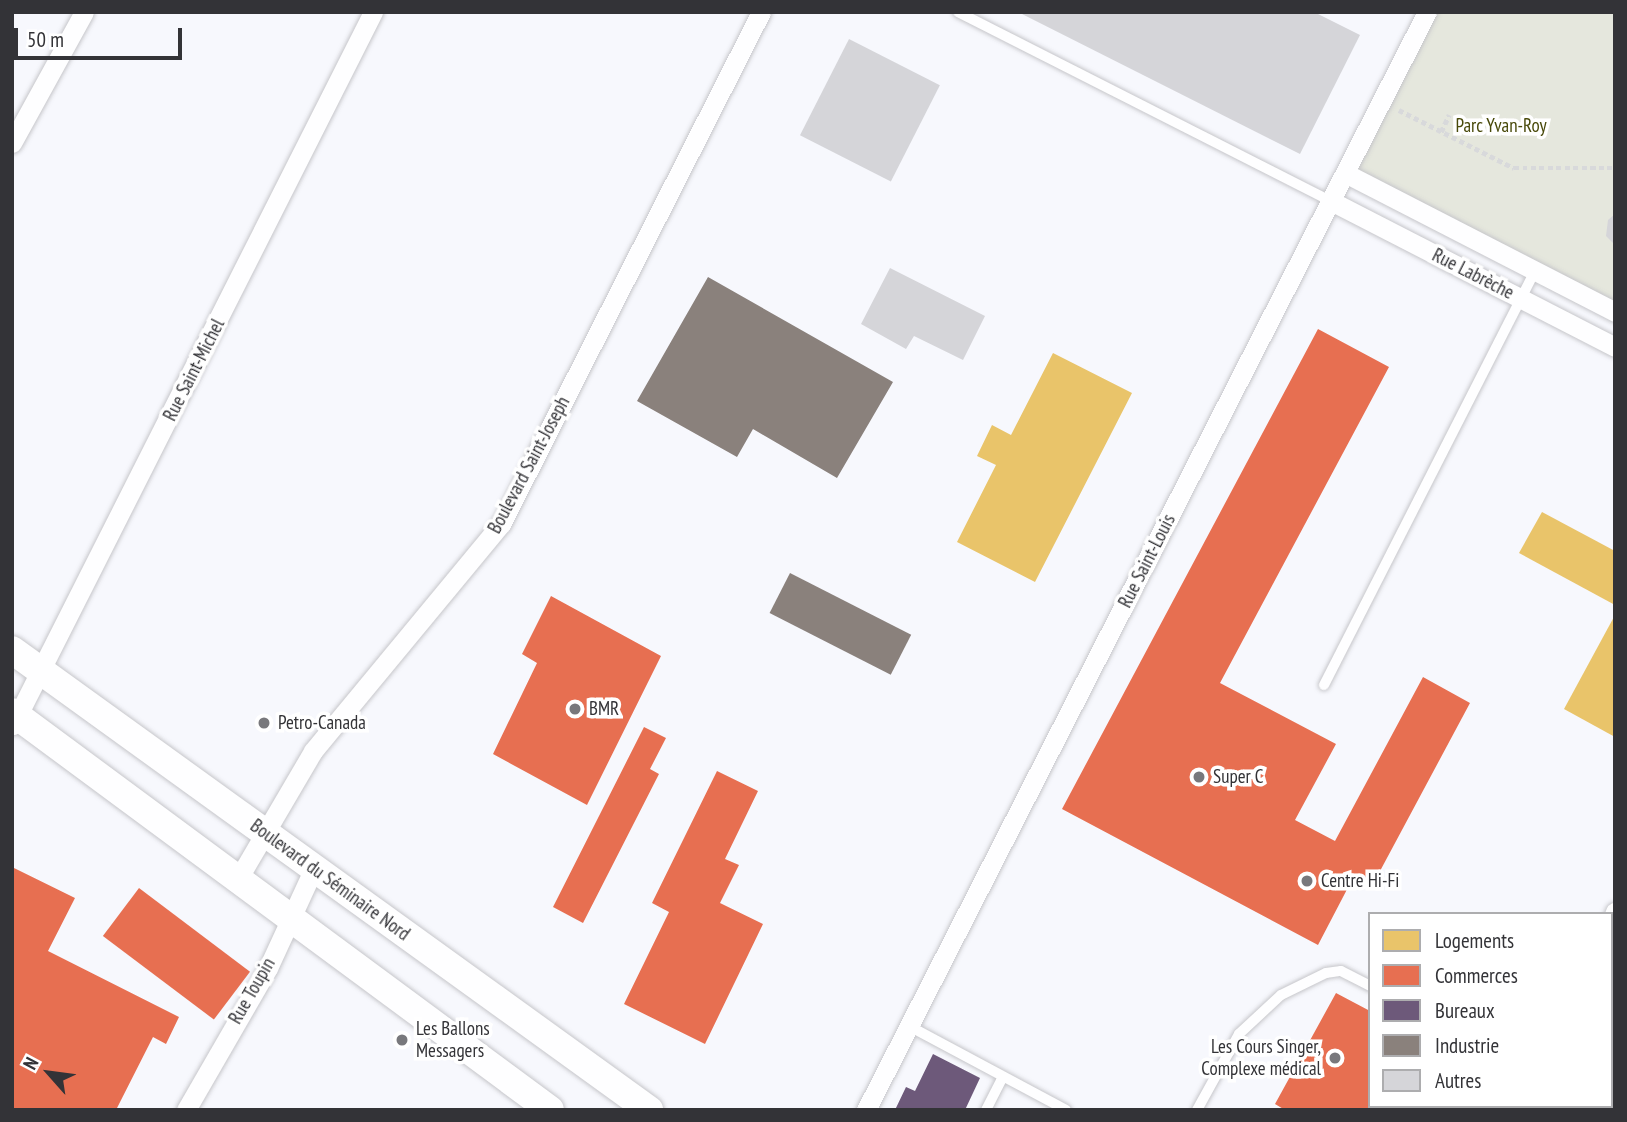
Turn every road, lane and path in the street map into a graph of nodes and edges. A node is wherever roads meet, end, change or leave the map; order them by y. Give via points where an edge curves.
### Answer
1 (83, 12) edge
2 (373, 12) edge
3 (761, 12) edge
4 (958, 12) edge
5 (1427, 12) edge
6 (1382, 101) junction
7 (1449, 115) dead end
8 (1441, 132) junction
9 (12, 143) edge
10 (1615, 168) edge
11 (1345, 173) junction
12 (1331, 201) junction
13 (1535, 271) junction
14 (1521, 299) junction
15 (1615, 312) edge
16 (1615, 347) edge
17 (12, 650) edge
18 (43, 673) junction
19 (1324, 685) dead end
20 (14, 718) edge
21 (264, 832) junction
22 (313, 870) junction
23 (238, 879) junction
24 (287, 918) junction
25 (1368, 985) edge
26 (909, 1026) junction
27 (1003, 1076) junction
28 (186, 1110) edge
29 (550, 1110) edge
30 (649, 1110) edge
31 (866, 1110) edge
32 (986, 1110) edge
33 (1066, 1110) edge
34 (1197, 1110) edge

1 - 9 street
2 - 18 street, Rue Saint-Michel
3 - 21 street, Boulevard Saint-Joseph via 501,524 313,751
4 - 12 lane
5 - 6 street, Rue Saint-Louis
6 - 8 path
6 - 11 street, Rue Saint-Louis
7 - 8 path
8 - 10 path via 1514,168
11 - 12 street, Rue Saint-Louis
11 - 13 street, Rue Labrèche
12 - 14 street, Rue Labrèche
12 - 26 street, Rue Saint-Louis
13 - 14 lane
13 - 15 street, Rue Labrèche
14 - 16 street, Rue Labrèche
14 - 19 lane
17 - 18 main road, Boulevard du Séminaire Nord
18 - 20 street, Rue Saint-Michel
18 - 21 main road, Boulevard du Séminaire Nord
20 - 23 main road
21 - 22 main road, Boulevard du Séminaire Nord
21 - 23 street, Boulevard Saint-Joseph
22 - 24 street, Rue Toupin
22 - 30 main road, Boulevard du Séminaire Nord
23 - 24 main road
24 - 28 street, Rue Toupin via 268,968
24 - 29 main road
25 - 34 lane via 1341,971 1326,972 1281,995 1239,1034
26 - 27 lane
26 - 31 street, Rue Saint-Louis
27 - 32 lane
27 - 33 lane

